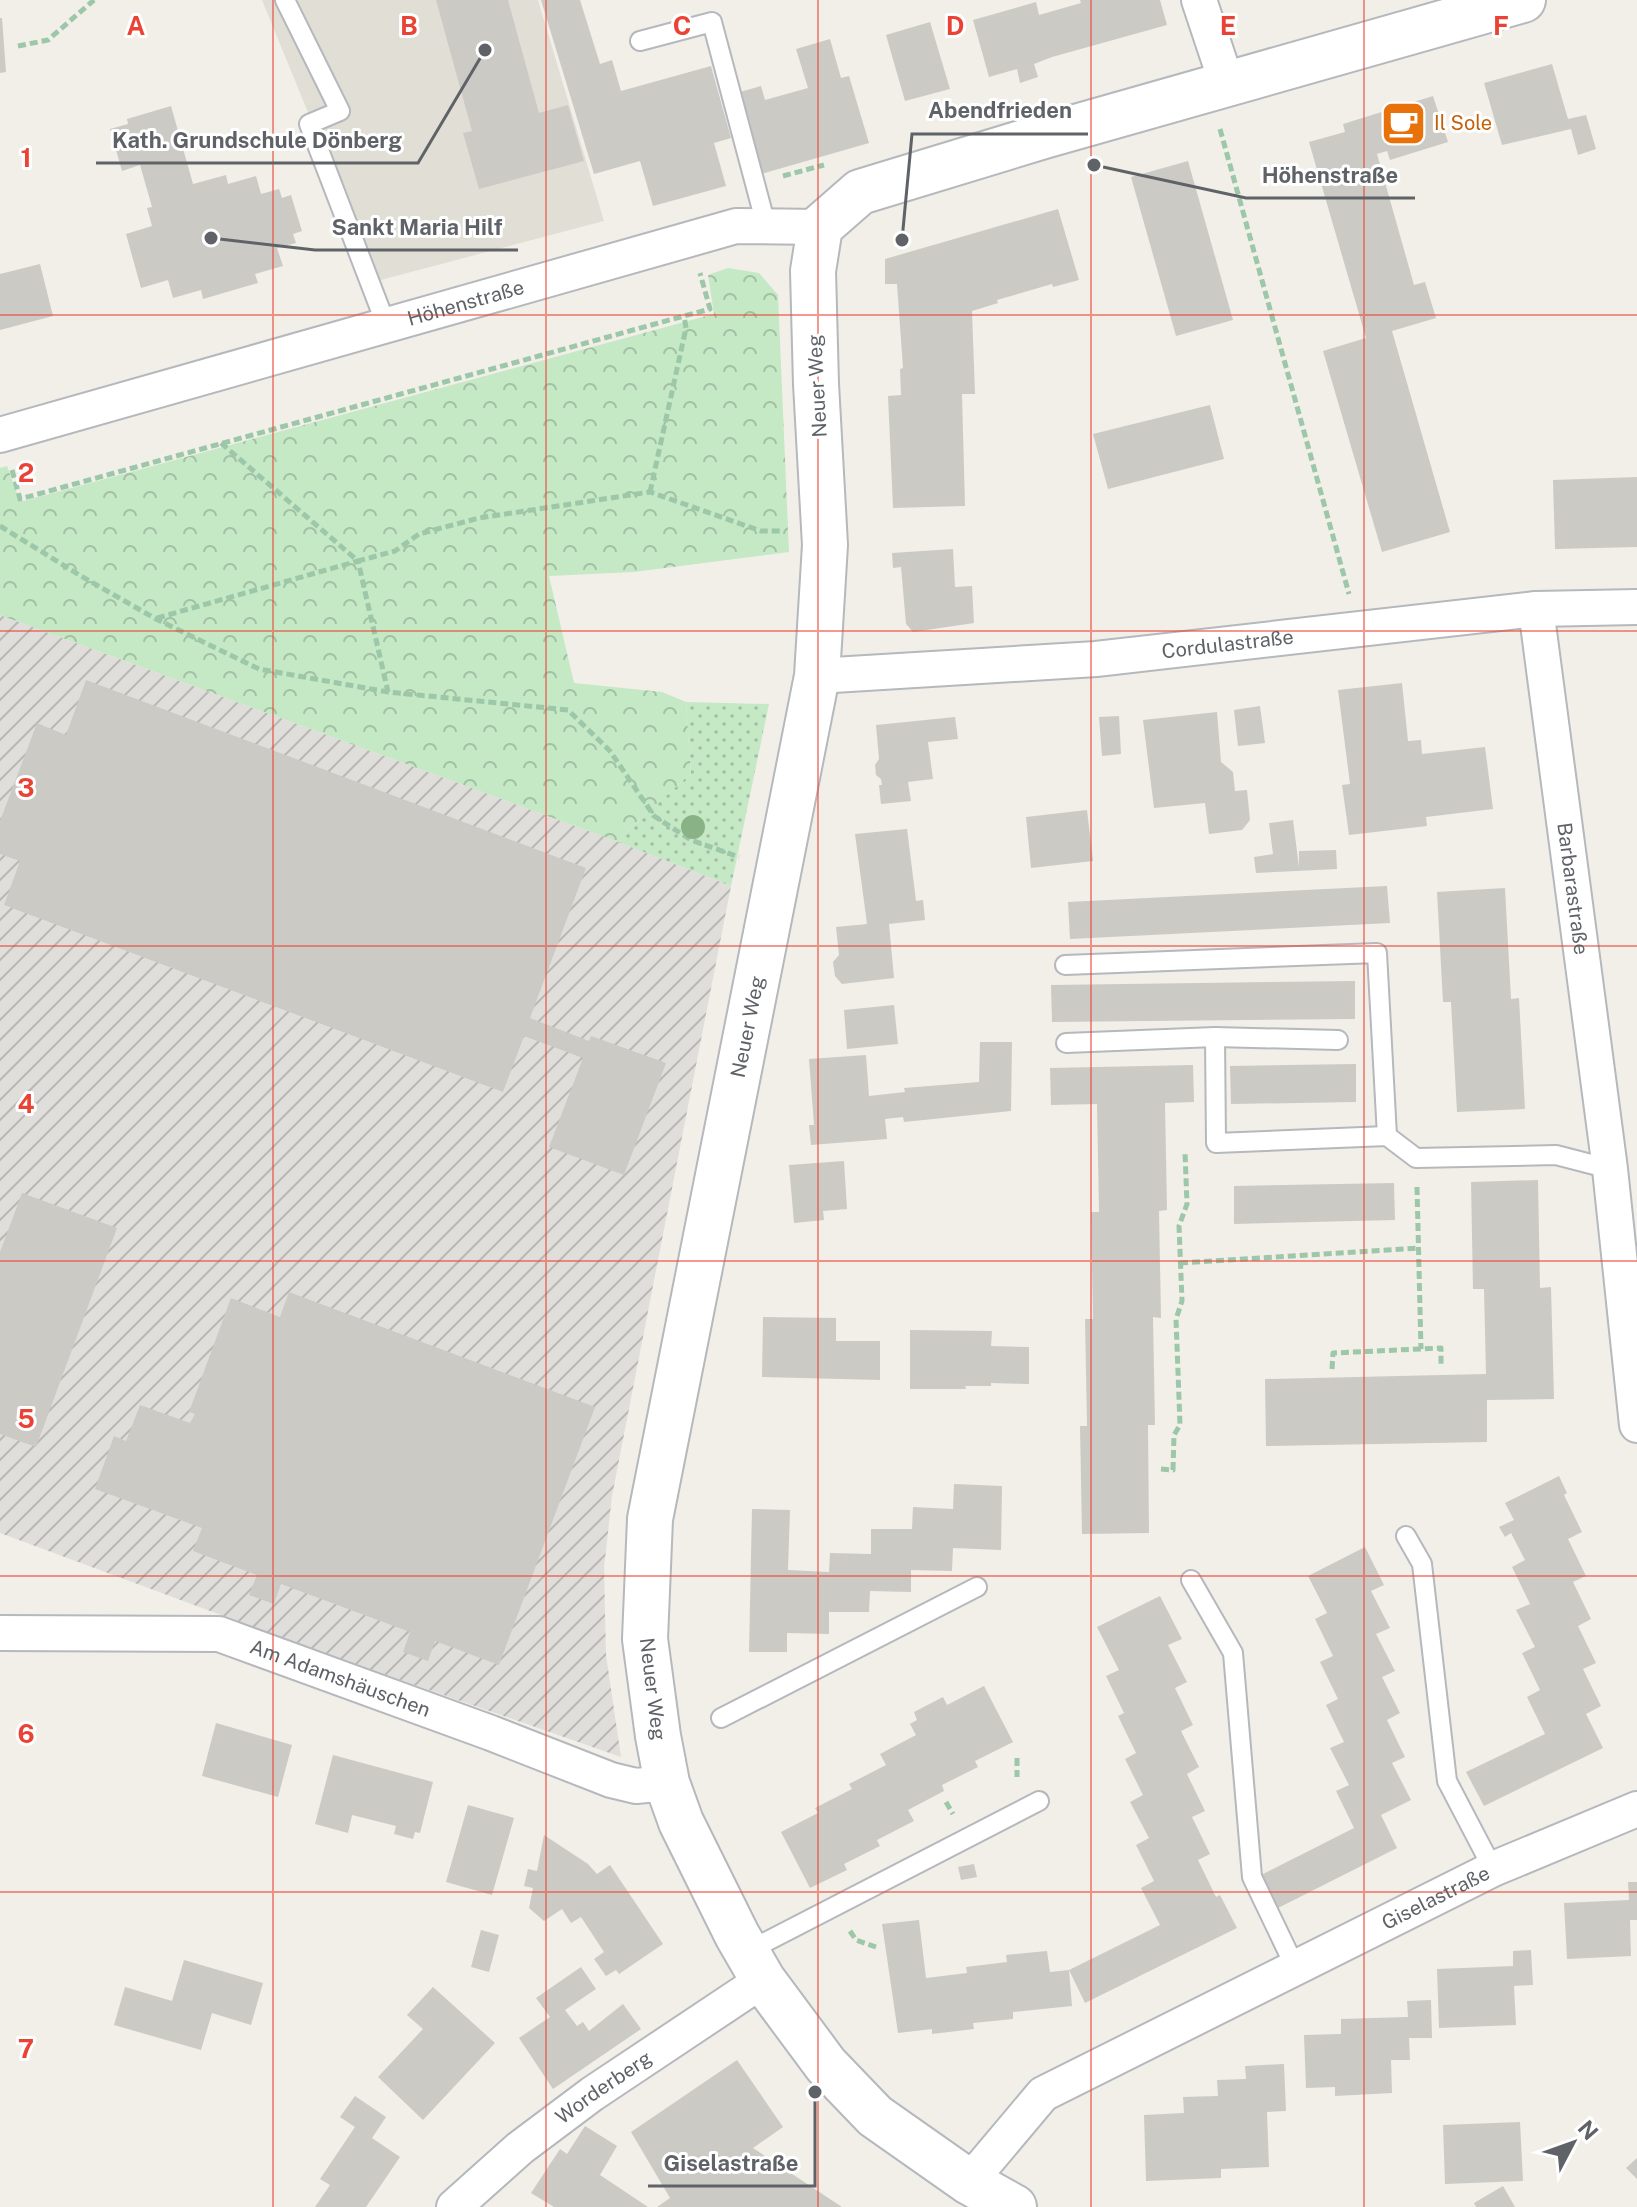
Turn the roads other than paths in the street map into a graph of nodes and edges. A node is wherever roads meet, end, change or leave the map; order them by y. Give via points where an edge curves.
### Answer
1 (285, 0) edge
2 (1199, 0) edge
3 (1523, 0) edge
4 (640, 41) dead end
5 (1218, 87) junction
6 (766, 225) junction
7 (820, 227) junction
8 (387, 327) junction
9 (1, 435) edge
10 (1637, 607) edge
11 (1536, 609) junction
12 (817, 676) junction
13 (1065, 965) dead end
14 (1215, 1037) junction
15 (1338, 1040) dead end
16 (1066, 1043) dead end
17 (1387, 1136) junction
18 (1624, 1169) edge
19 (1637, 1425) edge
20 (1406, 1536) dead end
21 (1191, 1580) dead end
22 (977, 1587) dead end
23 (0, 1633) edge
24 (721, 1718) dead end
25 (1039, 1801) dead end
26 (674, 1802) junction
27 (1637, 1809) edge
28 (1493, 1869) junction
29 (754, 1966) junction
30 (1296, 1969) junction
31 (985, 2196) edge
32 (454, 2207) edge

1 - 8 lane via 340,111 309,124
2 - 5 street
3 - 5 street
4 - 6 lane via 712,22
5 - 7 street via 860,192
6 - 7 street, Höhenstraße
6 - 8 street, Höhenstraße via 736,226
7 - 12 street, Neuer Weg via 813,271 825,545
8 - 9 street, Höhenstraße
10 - 11 street, Cordulastraße
11 - 12 street, Cordulastraße via 1096,659
11 - 18 street, Barbarastraße
12 - 26 street, Neuer Weg via 650,1519 645,1639 658,1736
13 - 17 lane via 1377,953
14 - 15 lane
14 - 16 lane
14 - 17 lane via 1216,1143
17 - 18 lane via 1416,1158 1556,1155
18 - 19 street, Barbarastraße
20 - 28 lane via 1422,1564 1447,1781
21 - 30 lane via 1233,1653 1252,1877
22 - 24 lane
23 - 26 street, Am Adamshäuschen via 219,1634
25 - 29 lane
26 - 29 street, Neuer Weg
27 - 28 street, Giselastraße
28 - 30 street, Giselastraße
29 - 31 street, Neuer Weg via 826,2065 875,2116
29 - 32 street, Worderberg via 520,2148
30 - 31 street, Giselastraße via 1043,2094

